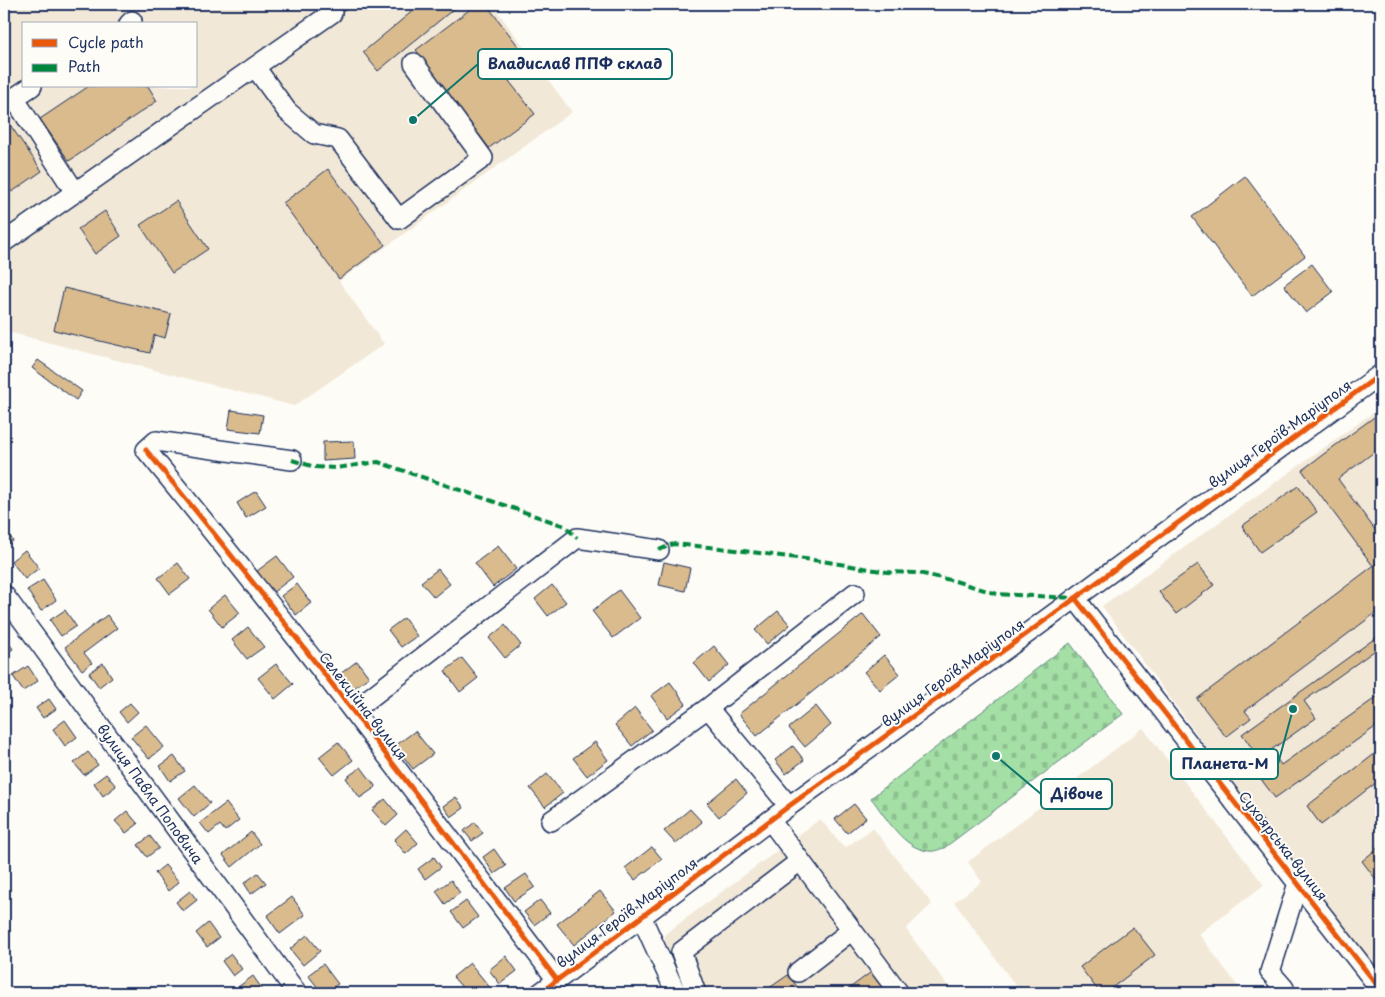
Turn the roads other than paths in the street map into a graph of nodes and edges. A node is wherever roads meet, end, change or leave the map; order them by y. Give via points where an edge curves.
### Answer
1 (332, 13) dead end
2 (414, 63) dead end
3 (255, 67) junction
4 (22, 88) edge
5 (9, 90) edge
6 (75, 192) junction
7 (4, 242) edge
8 (1381, 374) edge
9 (292, 460) dead end
10 (660, 550) dead end
11 (855, 593) dead end
12 (4, 596) edge
13 (1075, 598) junction
14 (708, 708) junction
15 (353, 711) junction
16 (790, 806) junction
17 (770, 820) junction
18 (551, 821) dead end
19 (800, 861) junction
20 (1298, 883) junction
21 (641, 916) junction
22 (852, 930) junction
23 (798, 972) dead end
24 (557, 980) junction
25 (1284, 988) dead end
26 (1381, 990) edge
27 (895, 992) edge
28 (297, 993) edge
29 (540, 993) edge
30 (676, 993) edge
31 (696, 993) edge

1 - 3 street
2 - 3 street via 483,158 399,219 338,139 314,134 287,111
3 - 6 street
4 - 5 street
5 - 6 street
6 - 7 street
8 - 13 street, вулиця Героїв Маріуполя
9 - 15 street, Селекційна вулиця via 156,441 146,450
10 - 15 street via 577,538
11 - 14 street
12 - 28 street, вулиця Павла Поповича
13 - 16 street, вулиця Героїв Маріуполя
13 - 20 street, Сухоярська вулиця
14 - 16 street
14 - 18 street
15 - 24 street, Селекційна вулиця
16 - 17 street, вулиця Героїв Маріуполя
17 - 19 street
17 - 21 street, вулиця Героїв Маріуполя
19 - 22 street
19 - 31 street via 681,952
20 - 25 street via 1270,972
20 - 26 street, Сухоярська вулиця
21 - 24 street, вулиця Героїв Маріуполя
21 - 30 street
22 - 23 street
22 - 27 street
24 - 29 street, вулиця Героїв Маріуполя

